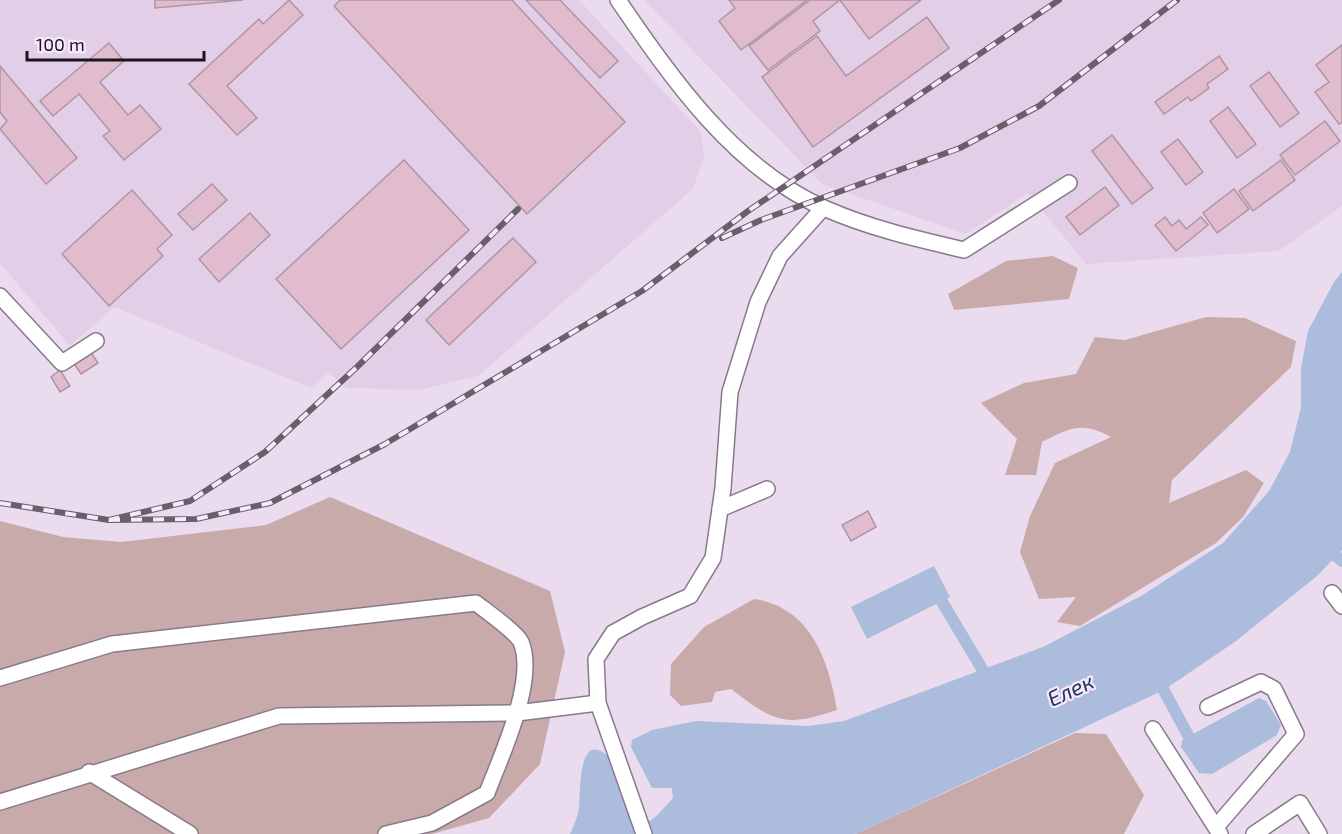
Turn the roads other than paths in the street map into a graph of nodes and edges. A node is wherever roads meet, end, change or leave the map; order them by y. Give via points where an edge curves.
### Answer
1 (618, 0) edge
2 (1069, 183) dead end
3 (823, 208) junction
4 (0, 296) edge
5 (96, 340) dead end
6 (767, 489) dead end
7 (720, 509) junction
8 (1332, 593) dead end
9 (1342, 606) edge
10 (0, 678) edge
11 (598, 703) junction
12 (1208, 707) dead end
13 (517, 713) junction
14 (1153, 729) dead end
15 (89, 772) junction
16 (0, 802) edge
17 (1218, 830) edge
18 (190, 834) edge
19 (386, 834) edge
20 (644, 834) edge
21 (1254, 834) edge
22 (1319, 834) edge

1 - 3 street via 708,121 762,171
2 - 3 street via 964,250 897,234
3 - 7 street via 780,256 758,302 730,392
4 - 5 street via 62,363
6 - 7 street
7 - 11 street via 713,558 690,596 613,633 596,659
8 - 9 street
10 - 13 street via 112,644 476,603 520,641 525,667
11 - 13 street
11 - 20 street
12 - 17 street via 1261,682 1274,689 1296,734
13 - 15 street via 279,716
13 - 19 street via 487,793 432,823
14 - 17 street
15 - 16 street
15 - 18 street
21 - 22 street via 1300,803

